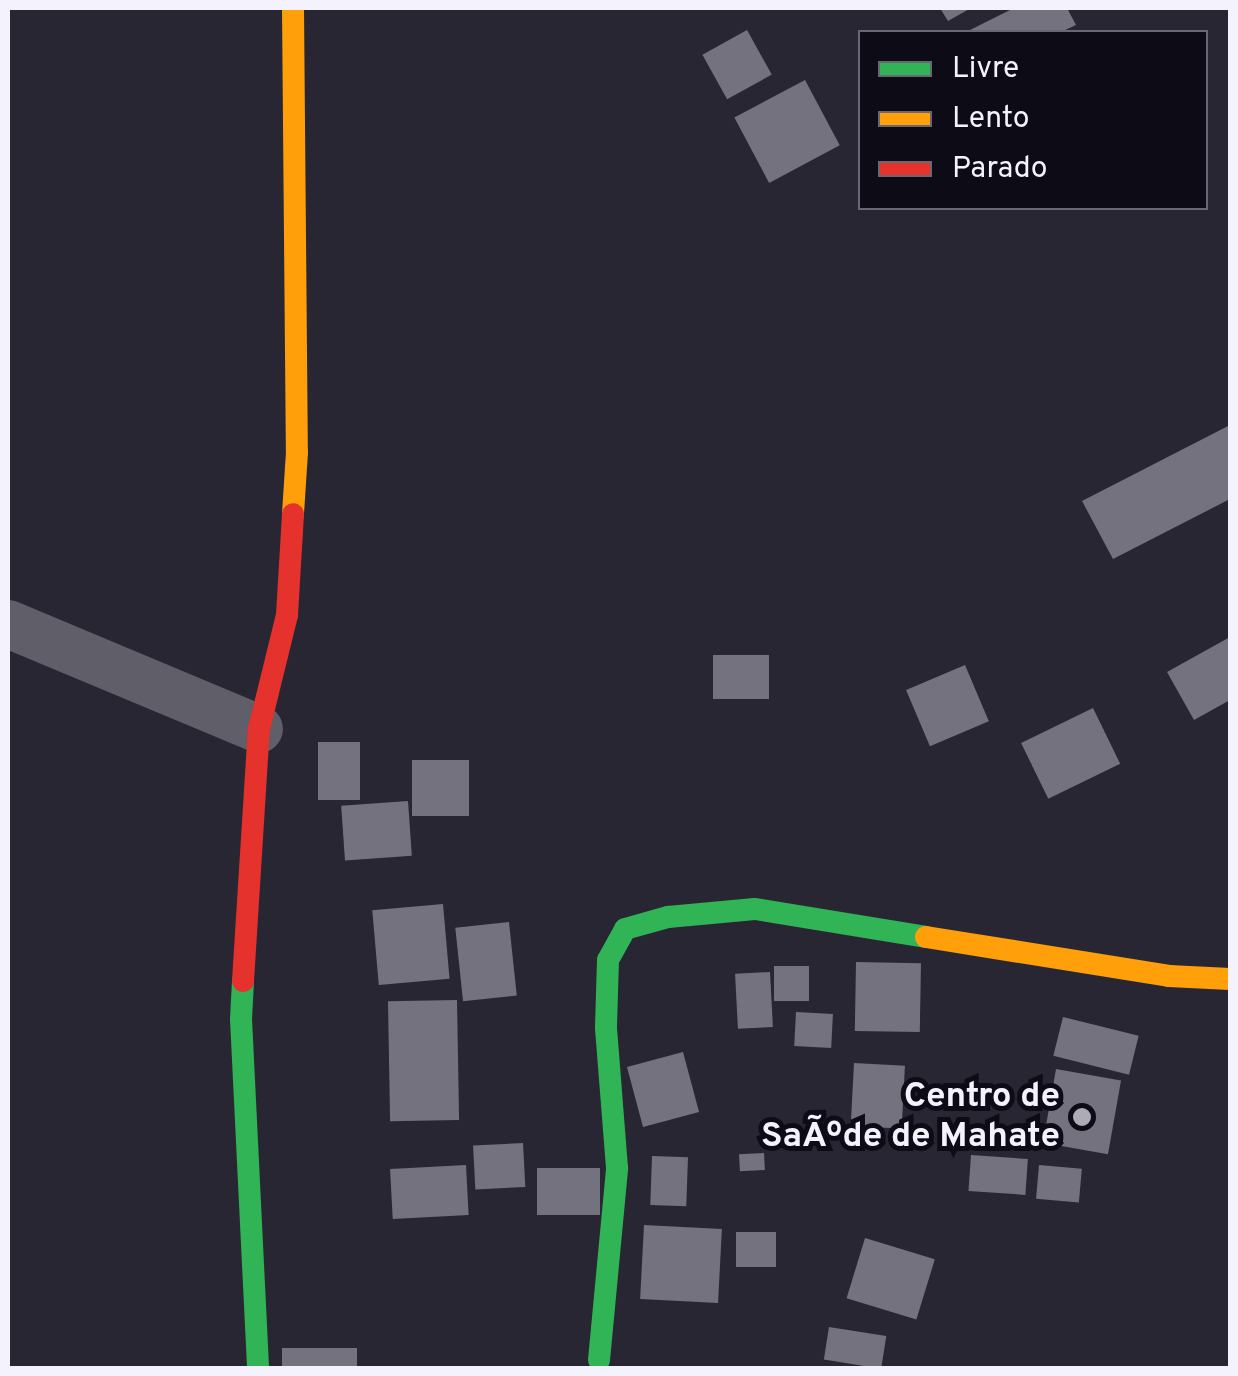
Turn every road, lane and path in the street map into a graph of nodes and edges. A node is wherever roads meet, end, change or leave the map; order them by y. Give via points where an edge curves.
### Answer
1 (293, 8) edge
2 (8, 624) edge
3 (258, 730) junction
4 (1230, 979) edge
5 (599, 1360) dead end
6 (258, 1368) edge

1 - 3 street via 298,452 287,615
2 - 3 street
3 - 6 street via 241,1019
4 - 5 street via 1170,976 755,909 668,917 625,929 608,960 616,1168

